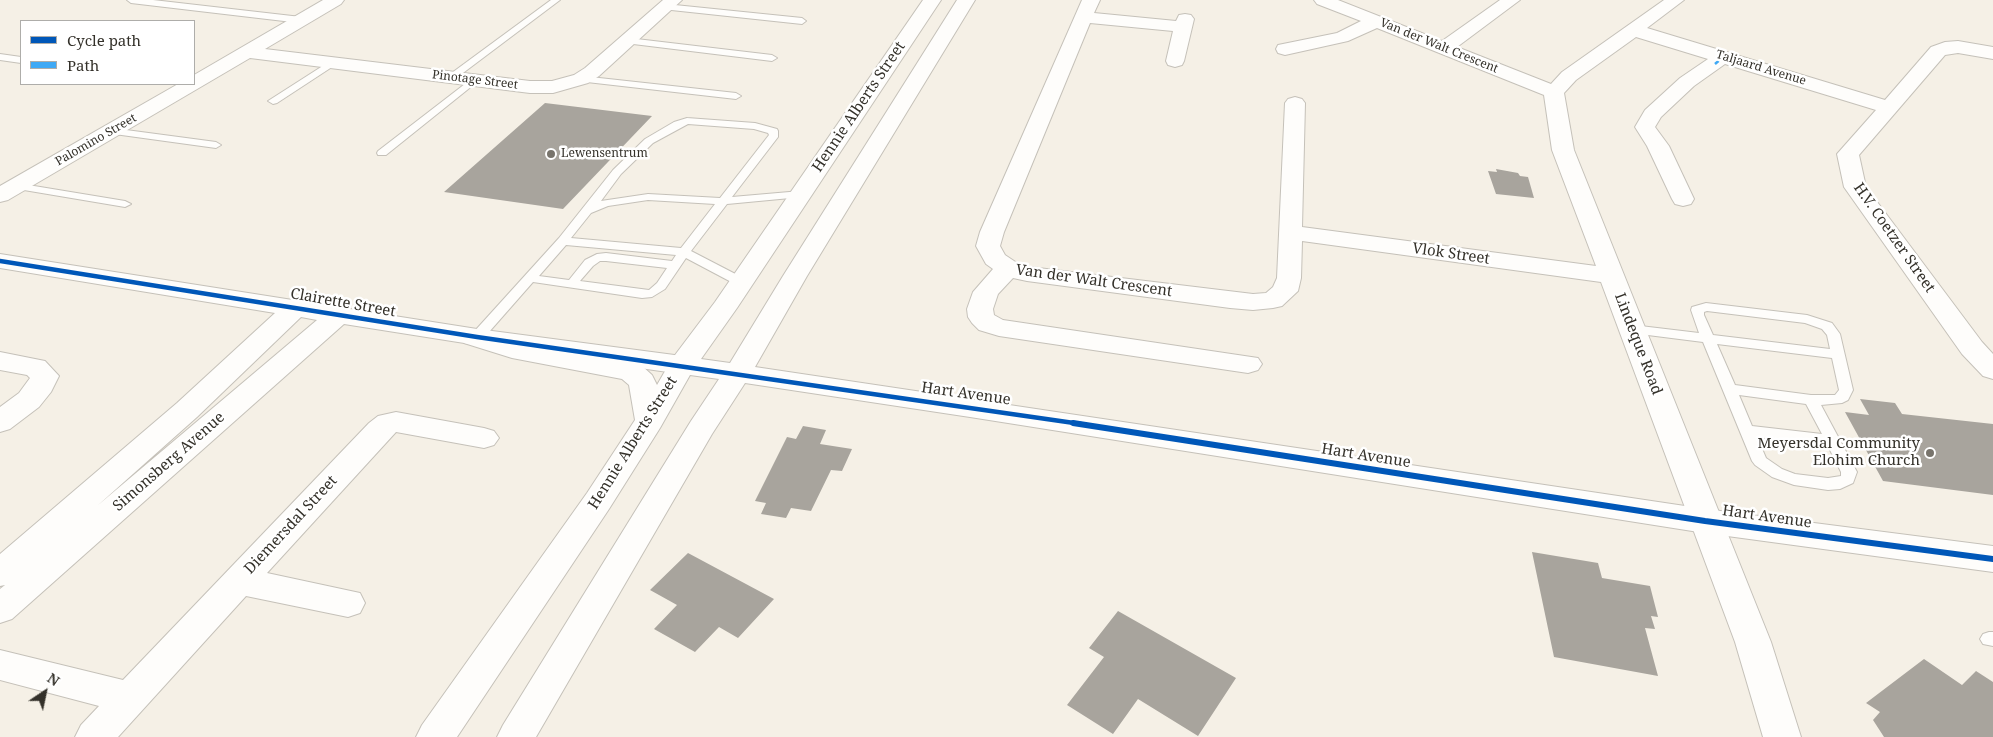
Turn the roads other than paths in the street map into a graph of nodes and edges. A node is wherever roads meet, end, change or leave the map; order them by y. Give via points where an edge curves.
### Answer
1 (131, 0) edge
2 (334, 0) edge
3 (556, 0) edge
4 (932, 0) edge
5 (966, 0) edge
6 (1323, 0) edge
7 (1369, 0) edge
8 (1511, 0) edge
9 (1675, 0) edge
10 (669, 4) edge
11 (1087, 8) edge
12 (1349, 10) junction
13 (301, 20) junction
14 (802, 21) dead end
15 (1377, 21) junction
16 (1633, 30) junction
17 (628, 41) junction
18 (1449, 44) junction
19 (1285, 49) dead end
20 (246, 52) junction
21 (1993, 52) edge
22 (0, 57) edge
23 (1723, 57) junction
24 (772, 58) dead end
25 (20, 60) edge
26 (1175, 61) dead end
27 (332, 63) junction
28 (452, 78) junction
29 (474, 80) junction
30 (580, 80) junction
31 (195, 82) edge
32 (190, 85) edge
33 (1554, 92) junction
34 (736, 96) dead end
35 (273, 102) dead end
36 (1295, 103) dead end
37 (1888, 107) junction
38 (111, 131) junction
39 (216, 146) dead end
40 (382, 153) dead end
41 (8, 191) edge
42 (800, 194) junction
43 (1683, 200) dead end
44 (723, 201) junction
45 (125, 204) dead end
46 (587, 211) junction
47 (1290, 232) junction
48 (564, 241) junction
49 (684, 252) junction
50 (0, 261) edge
51 (675, 265) junction
52 (1008, 268) junction
53 (1612, 276) junction
54 (529, 278) junction
55 (742, 282) junction
56 (571, 285) junction
57 (296, 307) junction
58 (338, 315) junction
59 (1632, 329) junction
60 (475, 337) junction
61 (1708, 338) junction
62 (1838, 354) junction
63 (0, 361) edge
64 (1248, 364) dead end
65 (682, 365) junction
66 (1993, 370) edge
67 (737, 374) junction
68 (1730, 389) junction
69 (1811, 400) junction
70 (650, 421) junction
71 (0, 422) edge
72 (1746, 430) junction
73 (484, 438) dead end
74 (1834, 441) junction
75 (1705, 522) junction
76 (1993, 559) edge
77 (0, 573) edge
78 (239, 581) junction
79 (348, 603) dead end
80 (0, 609) edge
81 (0, 665) edge
82 (130, 698) junction
83 (94, 737) edge
84 (434, 737) edge
85 (516, 737) edge
86 (1782, 737) edge

1 - 13 lane
2 - 13 street, Palomino Street
3 - 28 lane
4 - 42 street, Hennie Alberts Street
5 - 67 street, Hennie Alberts Street
6 - 12 street, Van der Walt Crescent
7 - 12 street
8 - 18 street
9 - 16 street
10 - 14 lane
10 - 17 street, Pinotage Street
11 - 26 street via 1184,23
11 - 52 street, Van der Walt Crescent via 992,232 988,246 994,259
12 - 15 street, Van der Walt Crescent
13 - 20 street, Palomino Street
15 - 18 street, Van der Walt Crescent
15 - 19 street via 1336,39
16 - 23 street, Taljaard Avenue
16 - 33 street via 1569,76
17 - 24 lane
17 - 30 street, Pinotage Street
18 - 33 street, Van der Walt Crescent
20 - 27 street, Pinotage Street
20 - 31 street, Palomino Street
21 - 37 street, H.V. Coetzer Street via 1958,47 1938,51
22 - 25 lane
23 - 37 street, Taljaard Avenue
23 - 43 street via 1687,82 1652,114 1645,127 1658,146
27 - 28 street, Pinotage Street
27 - 35 lane
28 - 29 street, Pinotage Street
29 - 30 street, Pinotage Street via 553,87
29 - 40 lane
30 - 34 lane
32 - 38 street, Palomino Street
33 - 53 street, Lindeque Road via 1563,150
36 - 47 street, Van der Walt Crescent
37 - 66 street, H.V. Coetzer Street via 1848,154 1855,187 1972,348
38 - 39 lane
38 - 41 street, Palomino Street
41 - 45 lane
42 - 44 lane
42 - 55 street, Hennie Alberts Street
44 - 46 lane via 648,197 605,203
44 - 46 lane via 774,135 773,131 755,126 687,121 678,124 649,141 630,159
44 - 49 lane
46 - 48 lane
47 - 52 street, Van der Walt Crescent via 1289,278 1285,291 1266,301 1230,300 1027,274
47 - 53 street, Vlok Street
48 - 49 lane
48 - 54 lane
49 - 51 lane
49 - 55 lane
50 - 57 street, Clairette Street
51 - 56 lane via 597,258
51 - 56 lane via 661,286 642,294
52 - 64 street via 986,292 980,309 981,317 988,324
53 - 59 street, Lindeque Road
54 - 56 lane
54 - 60 lane
55 - 65 street, Hennie Alberts Street
57 - 58 street, Clairette Street
57 - 77 street, Simonsberg Avenue via 187,410
58 - 60 street, Clairette Street
58 - 80 street, Simonsberg Avenue
59 - 61 lane
59 - 75 street, Lindeque Road
60 - 65 street, Clairette Street
60 - 70 street via 522,352 632,371 642,382
61 - 62 lane
61 - 62 lane via 1698,310 1701,308 1795,317 1818,322 1831,329
61 - 68 lane
62 - 69 lane via 1846,390 1843,397
63 - 71 street via 35,367 45,376 29,400
65 - 67 street, Hart Avenue
65 - 70 street, Hennie Alberts Street
67 - 75 street, Hart Avenue via 970,407
67 - 85 street, Hennie Alberts Street via 701,428
68 - 69 lane
68 - 72 lane
69 - 74 lane
70 - 84 street, Hennie Alberts Street
72 - 74 lane
72 - 74 lane via 1760,461 1767,467 1794,479 1812,482 1840,483 1848,479 1849,472
73 - 78 street, Diemersdal Street via 388,423
75 - 76 street, Hart Avenue
75 - 86 street, Lindeque Road via 1753,642
78 - 79 street
78 - 82 street, Diemersdal Street
81 - 82 street
82 - 83 street, Diemersdal Street

